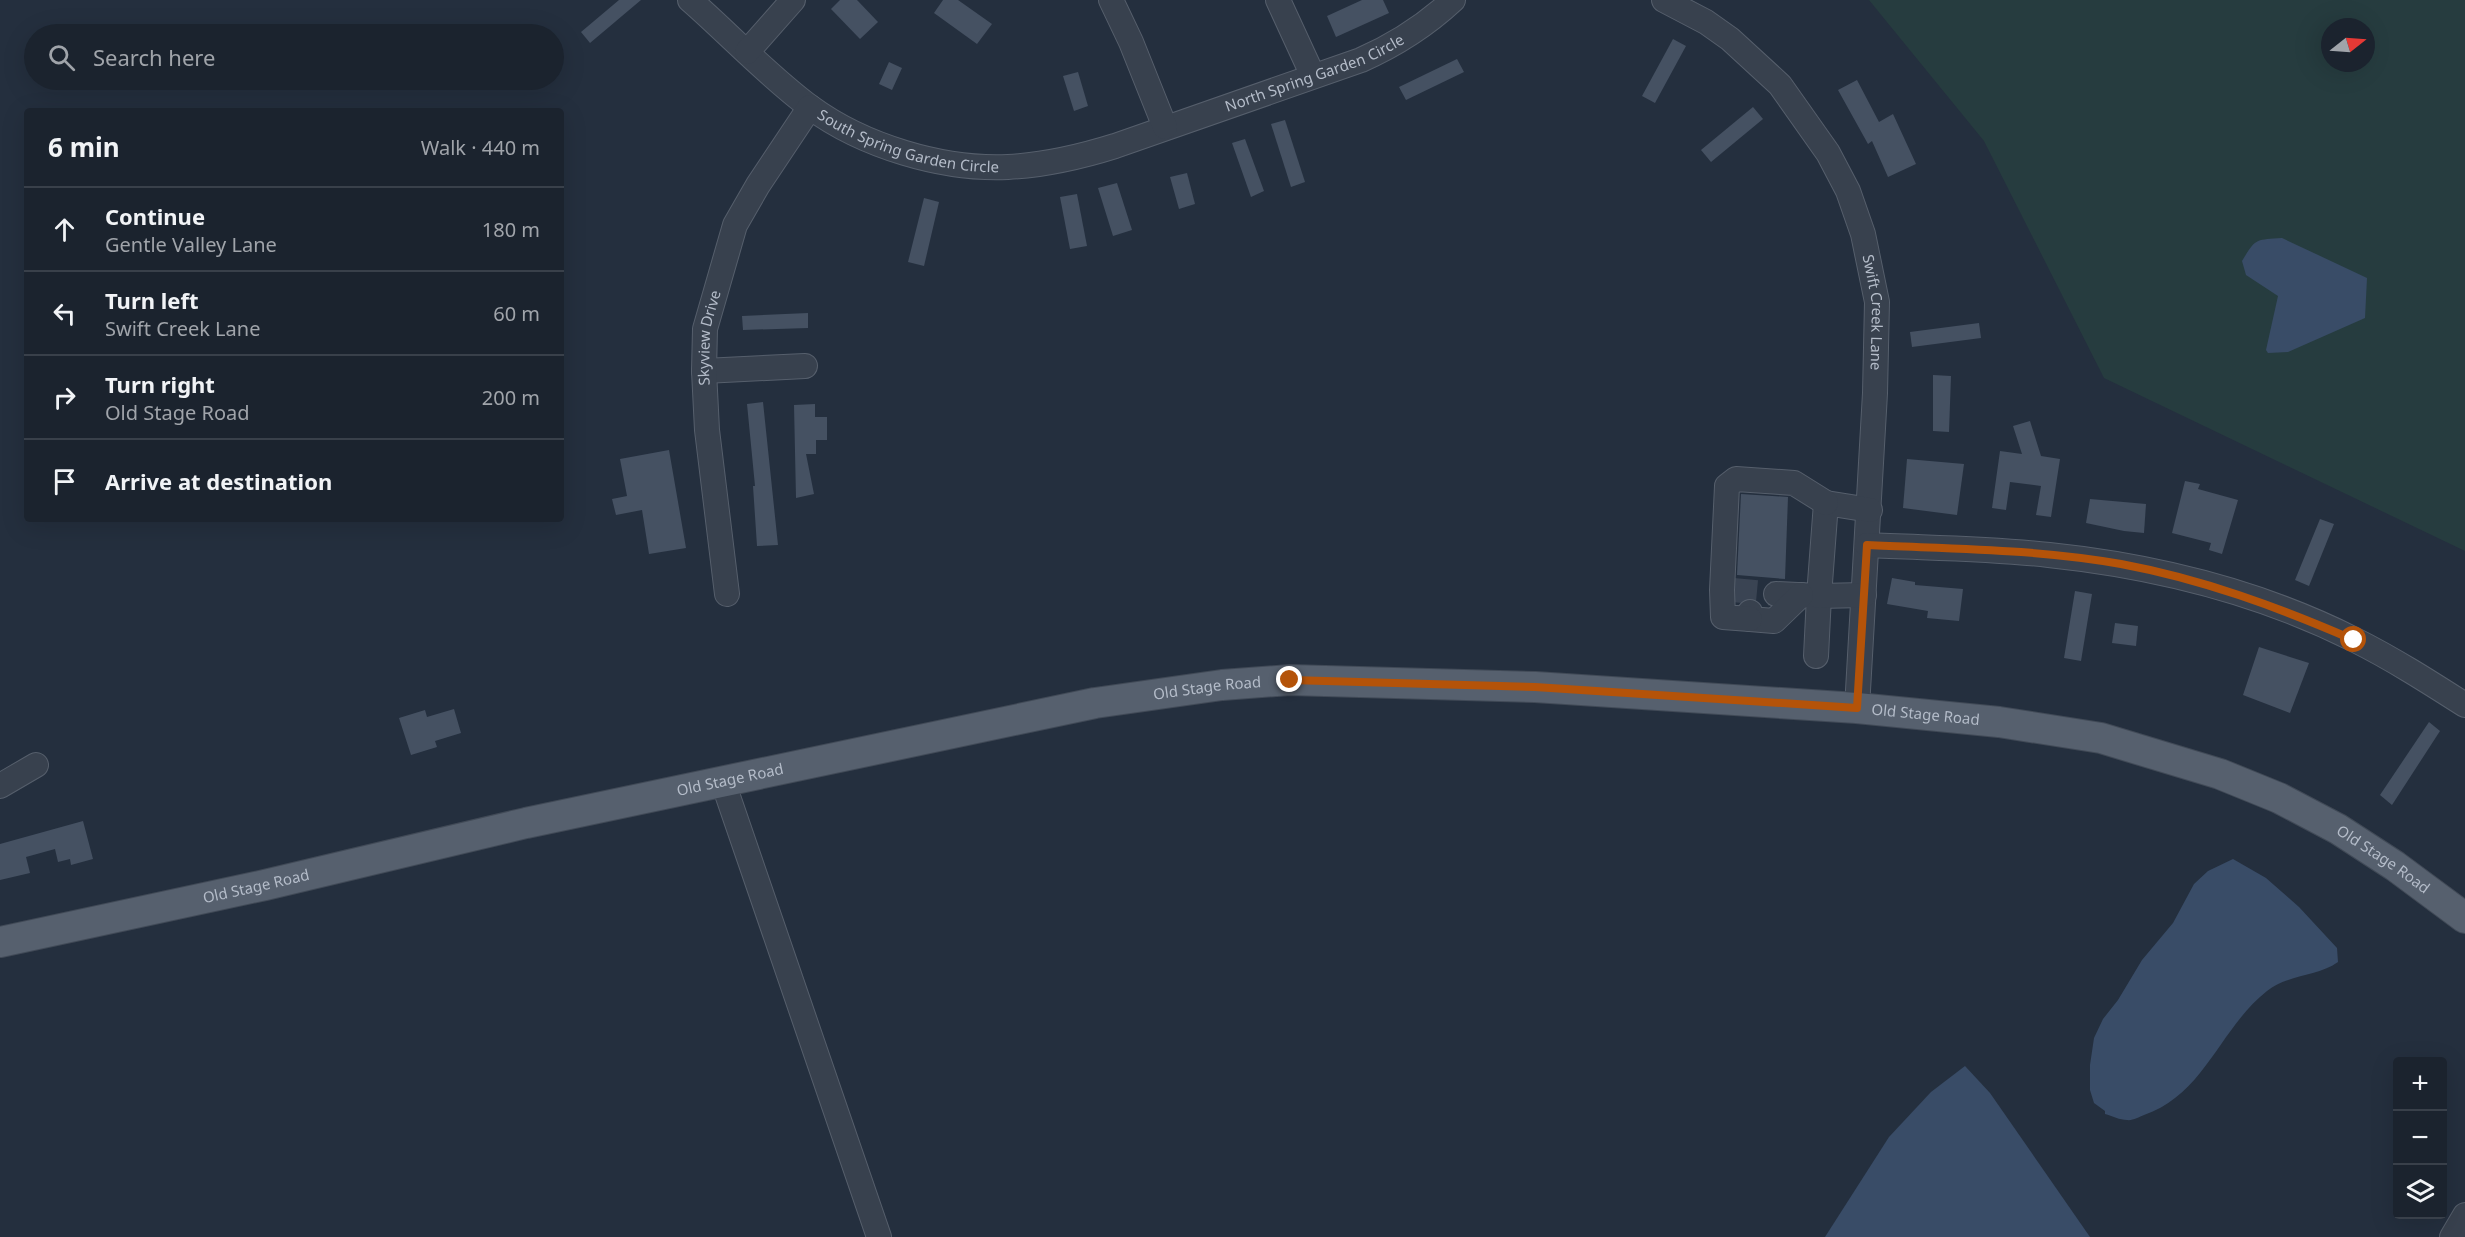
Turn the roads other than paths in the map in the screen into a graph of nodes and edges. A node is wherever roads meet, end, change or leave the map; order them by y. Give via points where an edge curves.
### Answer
1 (690, 0) edge
2 (793, 0) edge
3 (1111, 0) edge
4 (1278, 0) edge
5 (1453, 0) edge
6 (1664, 0) edge
7 (747, 52) junction
8 (1313, 76) junction
9 (810, 107) junction
10 (1165, 127) junction
11 (805, 366) dead end
12 (704, 370) junction
13 (1826, 503) junction
14 (1870, 510) junction
15 (1867, 545) junction
16 (728, 594) dead end
17 (1776, 594) tunnel mouth
18 (1810, 596) junction
19 (1864, 596) junction
20 (1816, 656) dead end
21 (2465, 705) edge
22 (1857, 708) junction
23 (36, 765) dead end
24 (723, 782) junction
25 (0, 786) edge
26 (2465, 918) edge
27 (0, 942) edge
28 (2465, 1215) edge
29 (879, 1237) edge
30 (2452, 1237) edge

1 - 7 street, South Spring Garden Circle
2 - 7 street
3 - 10 street
4 - 8 street
5 - 8 street, North Spring Garden Circle via 1396,44
6 - 14 street, Swift Creek Lane via 1731,39 1780,85 1828,153 1848,191 1863,234 1877,302
7 - 9 street, South Spring Garden Circle
8 - 10 street, North Spring Garden Circle
9 - 10 street, South Spring Garden Circle via 841,126 901,150 987,166 1044,164 1079,157
9 - 12 street, Skyview Drive via 735,225 705,329
11 - 12 street
12 - 16 street, Skyview Drive via 707,430
13 - 14 street
13 - 18 street
13 - 18 street via 1794,483 1736,478 1727,486 1727,590 1723,617 1750,615 1774,621
14 - 15 street, Swift Creek Lane
15 - 19 street, Swift Creek Lane
15 - 21 street via 2047,554 2120,564 2228,590 2354,640
17 - 18 street
18 - 19 street
18 - 20 street
19 - 22 street, Swift Creek Lane
22 - 24 main road, Old Stage Road via 1535,687 1290,680 1095,704
22 - 26 main road, Old Stage Road via 1999,722 2101,738 2220,774 2279,798 2338,829
23 - 25 street
24 - 27 main road, Old Stage Road
24 - 29 street
28 - 30 street

